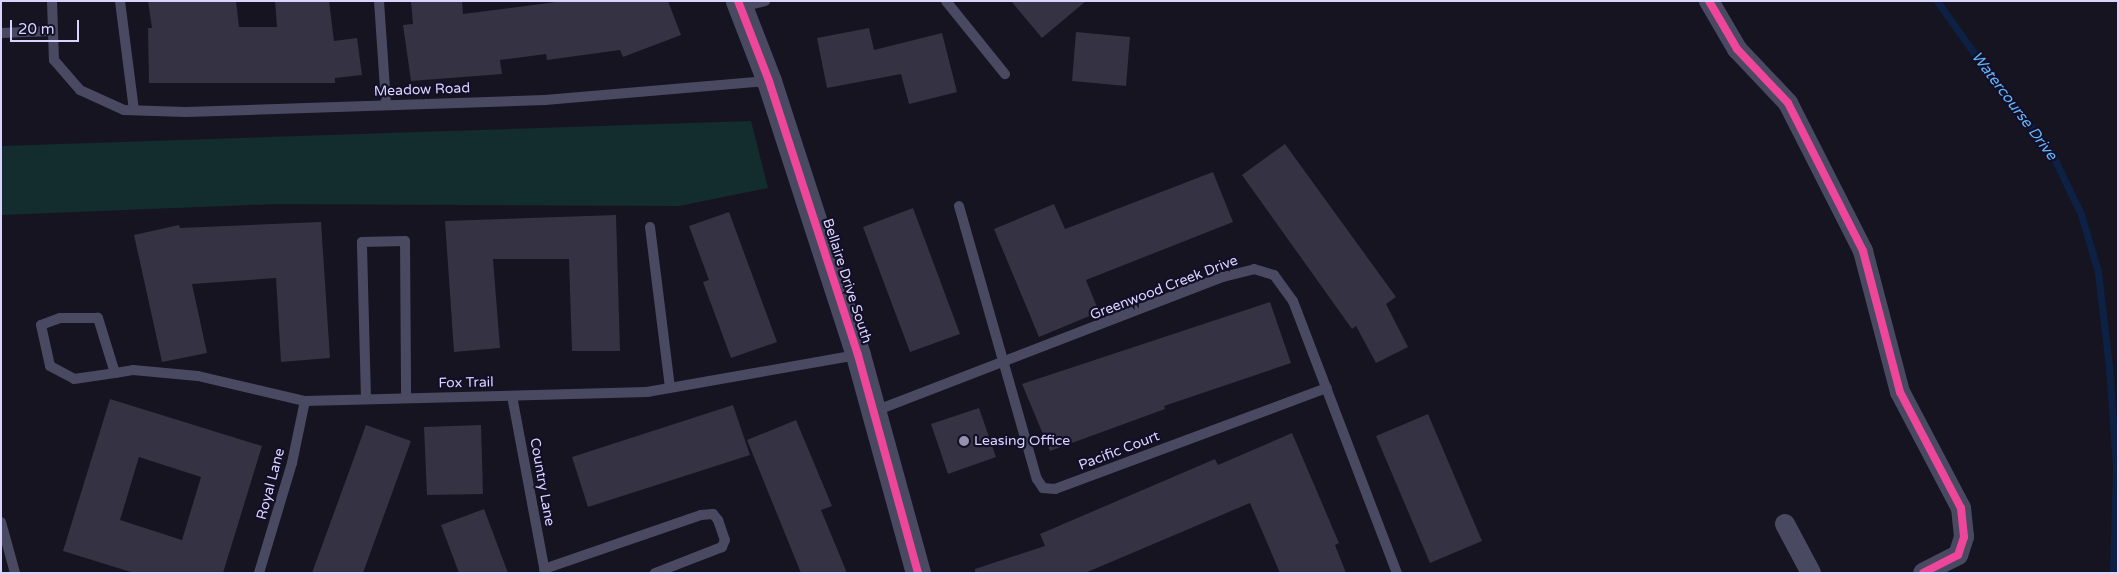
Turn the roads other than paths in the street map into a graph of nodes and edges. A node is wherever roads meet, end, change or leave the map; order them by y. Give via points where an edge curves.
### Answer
1 (52, 1) edge
2 (120, 1) edge
3 (379, 1) edge
4 (765, 1) edge
5 (946, 1) edge
6 (1709, 1) edge
7 (740, 4) edge
8 (53, 31) junction
9 (1, 33) edge
10 (1005, 74) dead end
11 (769, 81) junction
12 (386, 105) junction
13 (134, 110) junction
14 (958, 206) dead end
15 (650, 227) dead end
16 (858, 355) junction
17 (1006, 362) junction
18 (115, 373) junction
19 (670, 388) junction
20 (1327, 388) junction
21 (512, 396) junction
22 (406, 398) junction
23 (366, 399) junction
24 (306, 401) junction
25 (875, 411) junction
26 (1, 522) edge
27 (1785, 524) dead end
28 (544, 571) edge
29 (15, 573) edge
30 (259, 573) edge
31 (655, 573) edge
32 (918, 573) edge
33 (1397, 573) edge
34 (1811, 573) edge
35 (1923, 573) edge

1 - 8 lane
2 - 13 lane
3 - 12 lane
4 - 7 lane
5 - 10 lane
6 - 35 street via 1737,49 1788,103 1863,250 1900,392 1961,508 1964,537 1958,555
7 - 11 street, Bellaire Drive South
8 - 9 lane
8 - 13 lane, Meadow Road via 54,60 80,90 124,110
11 - 12 lane, Meadow Road via 544,100
11 - 16 street, Bellaire Drive South
12 - 13 lane, Meadow Road via 186,112
14 - 17 lane
15 - 19 lane
16 - 19 lane, Fox Trail
16 - 25 street, Bellaire Drive South
17 - 20 lane, Greenwood Creek Drive via 1223,277 1254,269 1274,275 1293,300
17 - 20 lane, Pacific Court via 1037,479 1043,488 1055,489
17 - 25 lane, Greenwood Creek Drive
18 - 18 lane, Fox Trail via 74,379 50,366 41,325 60,318 98,318
18 - 24 lane, Fox Trail via 133,370 198,376
19 - 21 lane, Fox Trail via 647,392
20 - 33 lane, Greenwood Creek Drive
21 - 22 lane, Fox Trail
21 - 28 lane, Country Lane
22 - 23 lane, Fox Trail
22 - 23 lane via 404,241 362,242
23 - 24 lane, Fox Trail
24 - 30 lane, Royal Lane via 292,463
25 - 32 street, Bellaire Drive South
26 - 29 lane
27 - 34 street
28 - 31 lane via 701,515 713,514 726,540 722,547

